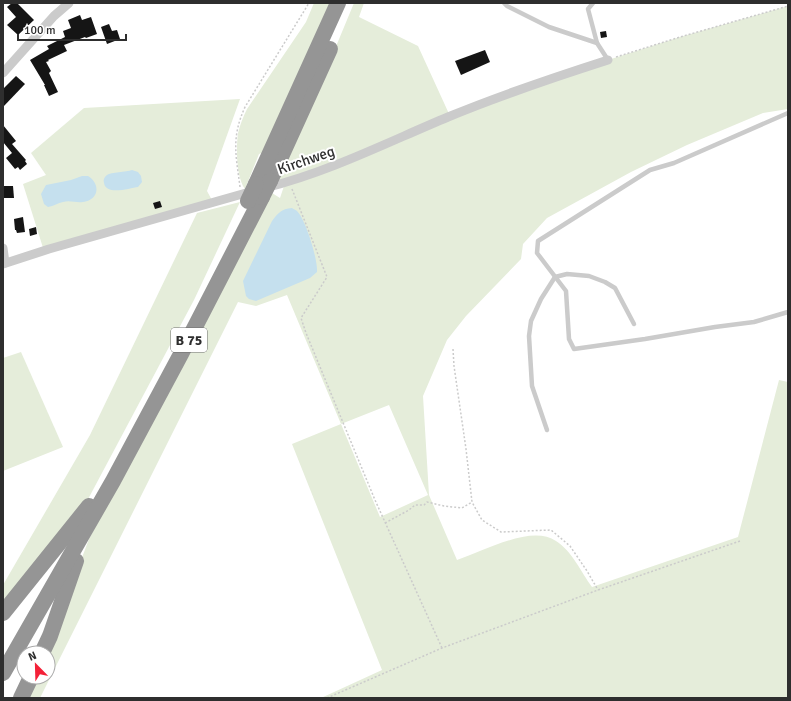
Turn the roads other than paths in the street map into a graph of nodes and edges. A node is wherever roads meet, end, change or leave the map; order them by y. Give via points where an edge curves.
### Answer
1 (69, 3) edge
2 (338, 3) edge
3 (350, 3) edge
4 (504, 3) edge
5 (593, 3) edge
6 (597, 43) junction
7 (608, 60) joint
8 (3, 73) edge
9 (788, 112) edge
10 (255, 191) junction
11 (3, 248) edge
12 (4, 264) edge
13 (555, 278) junction
14 (788, 312) edge
15 (634, 324) dead end
16 (547, 430) dead end
17 (113, 481) junction
18 (89, 506) junction
19 (3, 613) edge
20 (46, 645) edge
21 (3, 669) edge
22 (3, 673) edge
23 (27, 685) edge
24 (21, 698) edge

1 - 8 street
2 - 10 highway, B 75
3 - 10 highway, B 75 via 313,88
4 - 6 lane via 549,27
5 - 6 lane via 588,9
6 - 7 lane
7 - 10 street, Kirchweg via 516,90 345,162
9 - 13 lane via 650,170 538,241 537,253
10 - 12 street, Kirchweg
10 - 17 highway, B 75 via 182,354
10 - 18 highway, B 75
11 - 12 street, Kirchweg
13 - 14 lane via 566,291 569,339 574,349 754,322
13 - 15 lane via 568,274 589,276 606,282 616,288
13 - 16 lane via 531,321 529,336 532,386
17 - 20 highway via 77,559
17 - 22 highway, B 75
18 - 19 highway
18 - 21 highway, B 75
23 - 24 highway

